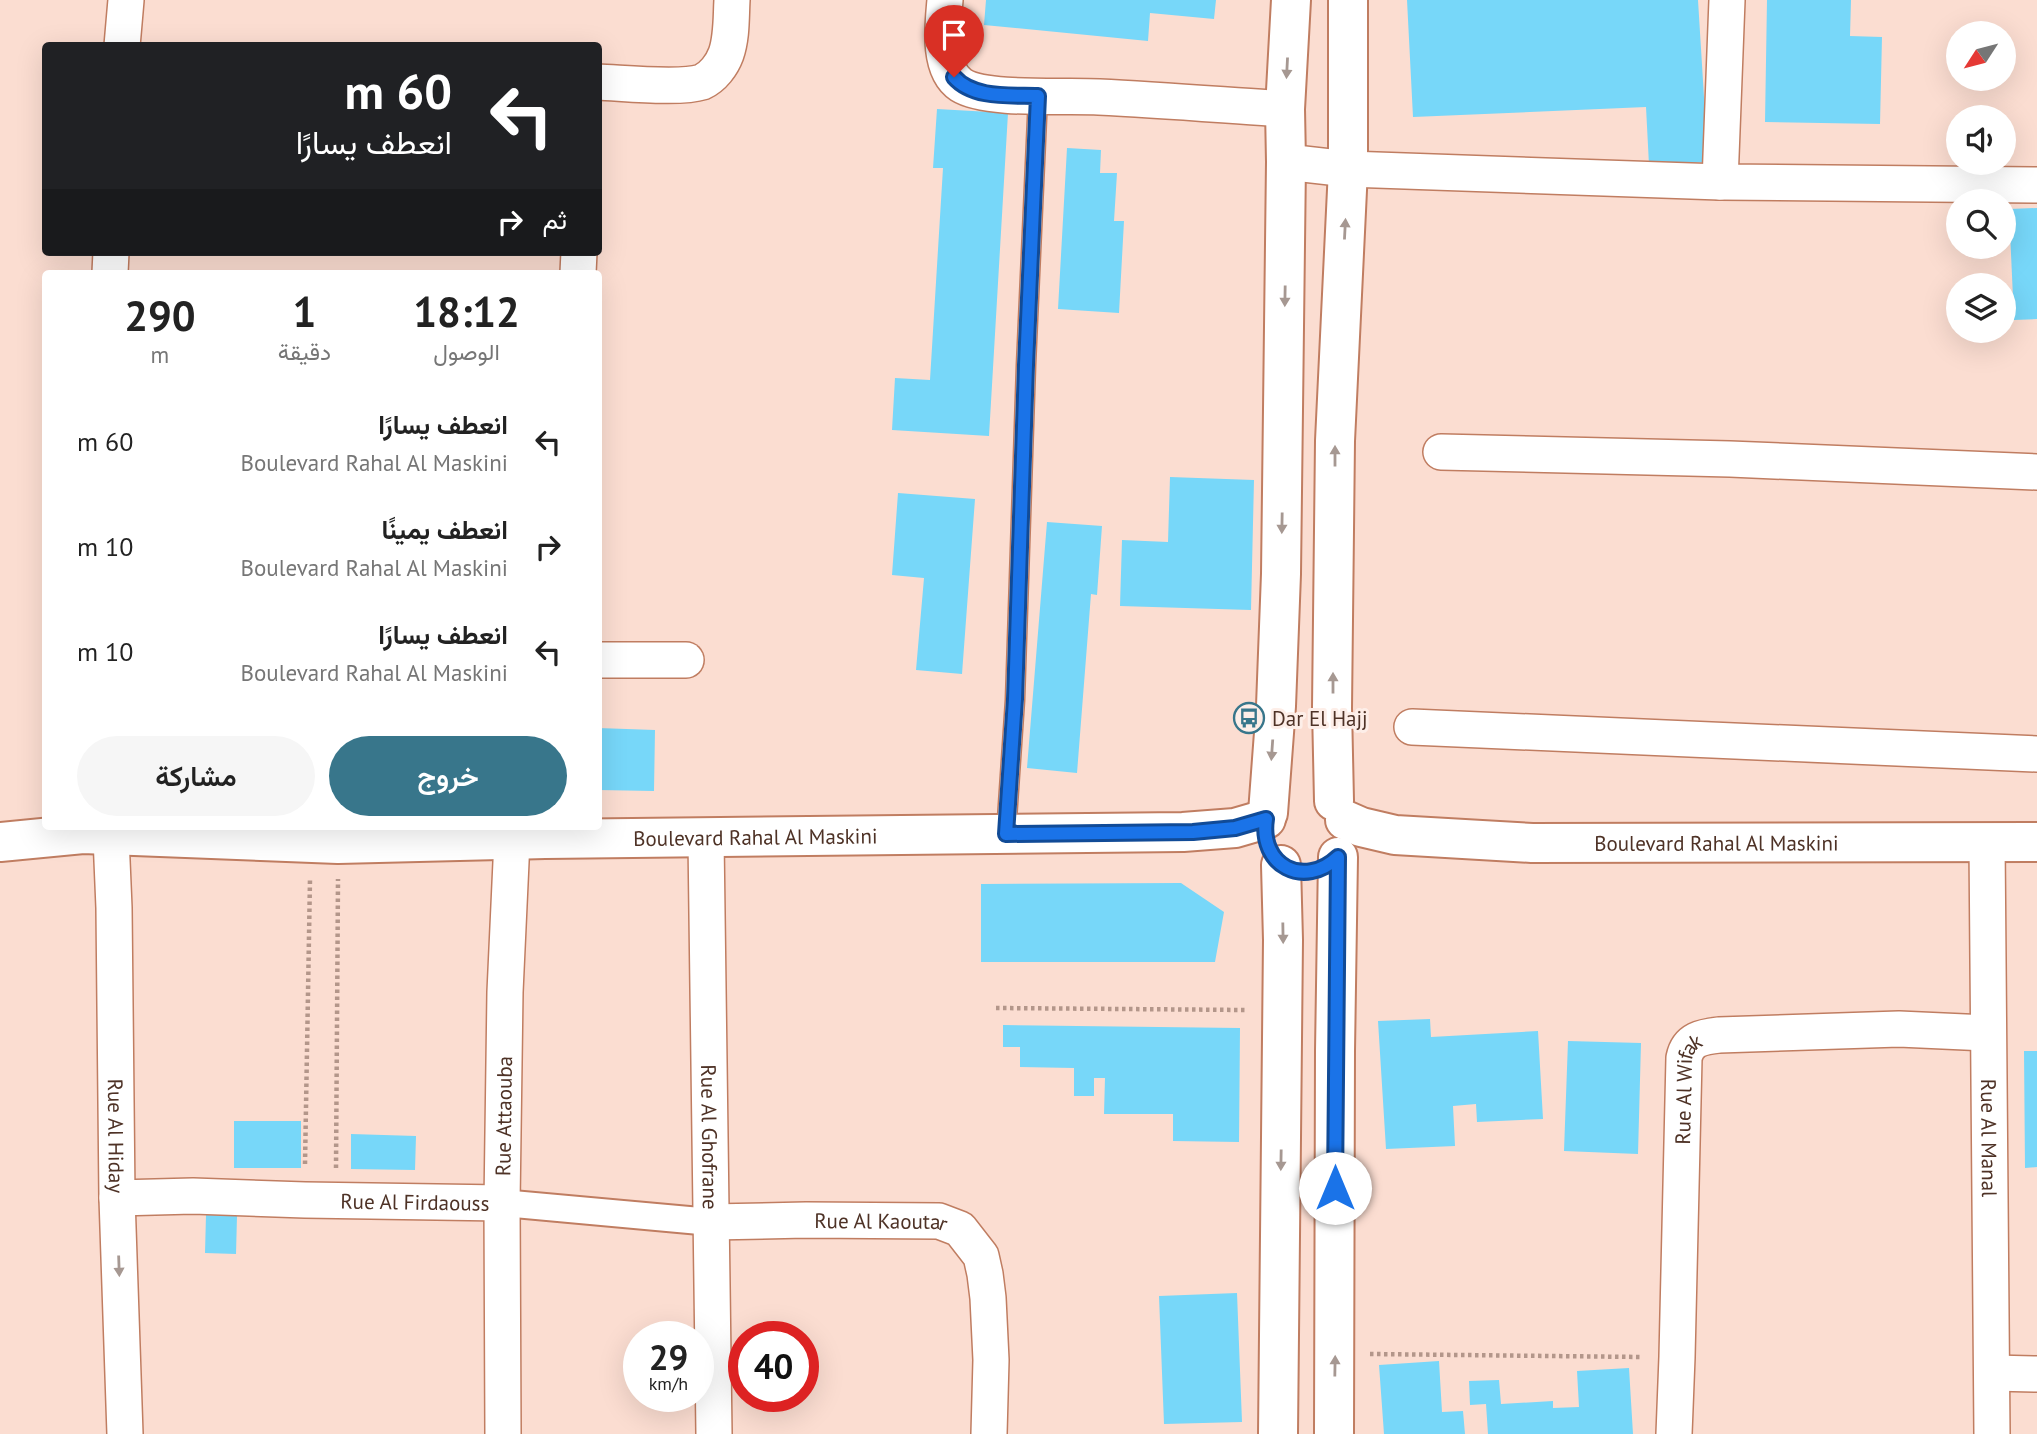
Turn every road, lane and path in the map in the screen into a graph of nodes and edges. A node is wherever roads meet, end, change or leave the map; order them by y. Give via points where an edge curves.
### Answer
1 (126, 0) edge
2 (732, 0) edge
3 (944, 0) edge
4 (1291, 0) edge
5 (1348, 0) edge
6 (1727, 0) edge
7 (122, 42) edge
8 (602, 82) edge
9 (1038, 96) junction
10 (1285, 109) junction
11 (1286, 162) junction
12 (1348, 169) junction
13 (1720, 182) junction
14 (2037, 185) edge
15 (1441, 453) dead end
16 (2037, 472) edge
17 (602, 660) edge
18 (686, 660) dead end
19 (1412, 727) dead end
20 (2037, 754) edge
21 (1340, 831) junction
22 (92, 832) edge
23 (1006, 834) junction
24 (1270, 834) junction
25 (534, 835) edge
26 (706, 839) junction
27 (0, 842) edge
28 (1987, 842) junction
29 (2037, 842) edge
30 (324, 843) junction
31 (996, 1008) dead end
32 (1282, 1011) junction
33 (1987, 1033) junction
34 (117, 1198) junction
35 (320, 1200) junction
36 (502, 1203) junction
37 (711, 1222) junction
38 (1335, 1354) junction
39 (1677, 1357) junction
40 (1993, 1373) junction
41 (2037, 1374) edge
42 (125, 1434) edge
43 (503, 1434) edge
44 (714, 1434) edge
45 (989, 1434) edge
46 (1278, 1434) edge
47 (1334, 1434) edge
48 (1674, 1434) edge
49 (1992, 1434) edge

1 - 7 street
2 - 8 street via 726,54 712,76 682,85
3 - 9 street via 942,40 947,66 961,85 983,93
4 -> 10 street
5 - 12 street
6 - 13 street
9 - 10 street
9 - 23 lane
10 - 11 street
11 - 12 street
11 -> 24 street via 1281,574
12 - 13 street
21 -> 12 street via 1332,708 1335,441
13 - 14 street
15 - 16 street
17 - 18 street
19 - 20 street
21 - 24 street, Boulevard Rahal Al Maskini via 1321,870 1311,872 1300,872
21 - 24 street, Boulevard Rahal Al Maskini via 1315,790 1292,792 1274,804
21 - 28 street, Boulevard Rahal Al Maskini via 1532,843
21 - 38 street
22 - 27 street, Boulevard Rahal Al Maskini
22 - 30 street, Boulevard Rahal Al Maskini
22 - 34 street, Rue Al Hiday via 114,908
23 - 24 street, Boulevard Rahal Al Maskini via 1235,828
23 - 26 street, Boulevard Rahal Al Maskini
24 -> 32 street
25 - 26 street, Boulevard Rahal Al Maskini
25 - 30 street, Boulevard Rahal Al Maskini
25 - 36 street, Rue Attaouba via 505,992
26 - 37 street, Rue Al Ghofrane
28 - 29 street, Boulevard Rahal Al Maskini
28 - 33 street, Rue Al Manal
30 - 35 path
30 - 35 path
31 - 32 path
32 -> 46 street
33 - 39 street, Rue Al Wifak via 1899,1029 1719,1035 1690,1044 1684,1058
33 - 40 street, Rue Al Manal
34 - 35 street, Rue Al Firdaouss via 193,1195
34 -> 42 street, Rue Al Hiday
35 - 36 street, Rue Al Firdaouss
36 - 37 street, Rue Al Firdaouss
36 - 43 street, Rue Attaouba
37 - 44 street, Rue Al Ghofrane
37 - 45 street, Rue Al Kaoutar via 939,1221 960,1229 981,1256 985,1274 991,1360
38 - 39 path
47 -> 38 street
39 - 48 street, Rue Al Wifak
40 - 41 street
40 - 49 street, Rue Al Manal

